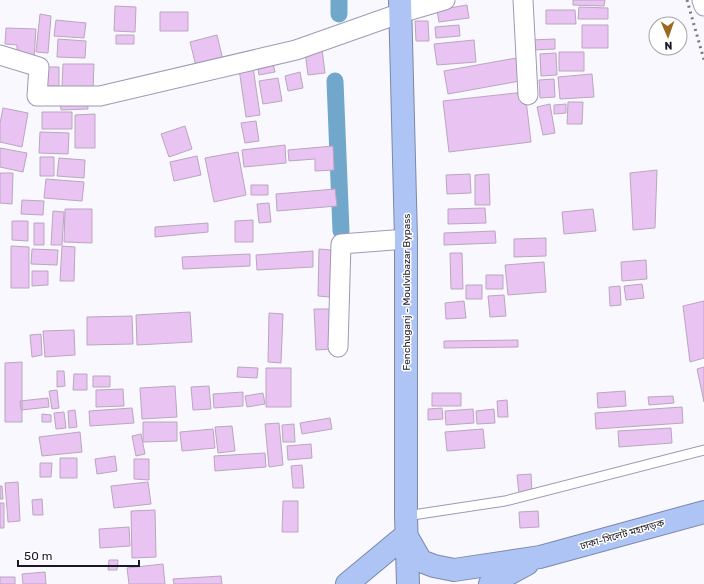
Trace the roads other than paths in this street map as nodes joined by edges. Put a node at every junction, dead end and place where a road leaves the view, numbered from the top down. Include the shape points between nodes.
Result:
1 (445, 0) edge
2 (523, 0) edge
3 (702, 0) edge
4 (704, 6) edge
5 (400, 7) edge
6 (0, 55) edge
7 (528, 95) dead end
8 (406, 239) junction
9 (338, 347) dead end
10 (704, 450) edge
11 (704, 512) edge
12 (406, 525) junction
13 (540, 557) junction
14 (347, 584) edge
15 (408, 584) edge
16 (490, 584) edge

1 - 5 street
2 - 7 street
3 - 4 street
5 - 6 street via 296,50 100,96 37,96 39,67
5 - 8 highway, Fenchuganj - Moulvibazar Bypass
8 - 9 street via 341,244
8 - 12 highway, Fenchuganj - Moulvibazar Bypass
10 - 12 lane
11 - 13 highway, ঢাকা-সিলেট মহাসড়ক
12 - 13 highway, ঢাকা-সিলেট মহাসড়ক via 421,561 434,566 454,570
12 - 14 highway
12 - 15 highway, Fenchuganj - Moulvibazar Bypass
13 - 16 highway, ঢাকা-সিলেট মহাসড়ক

